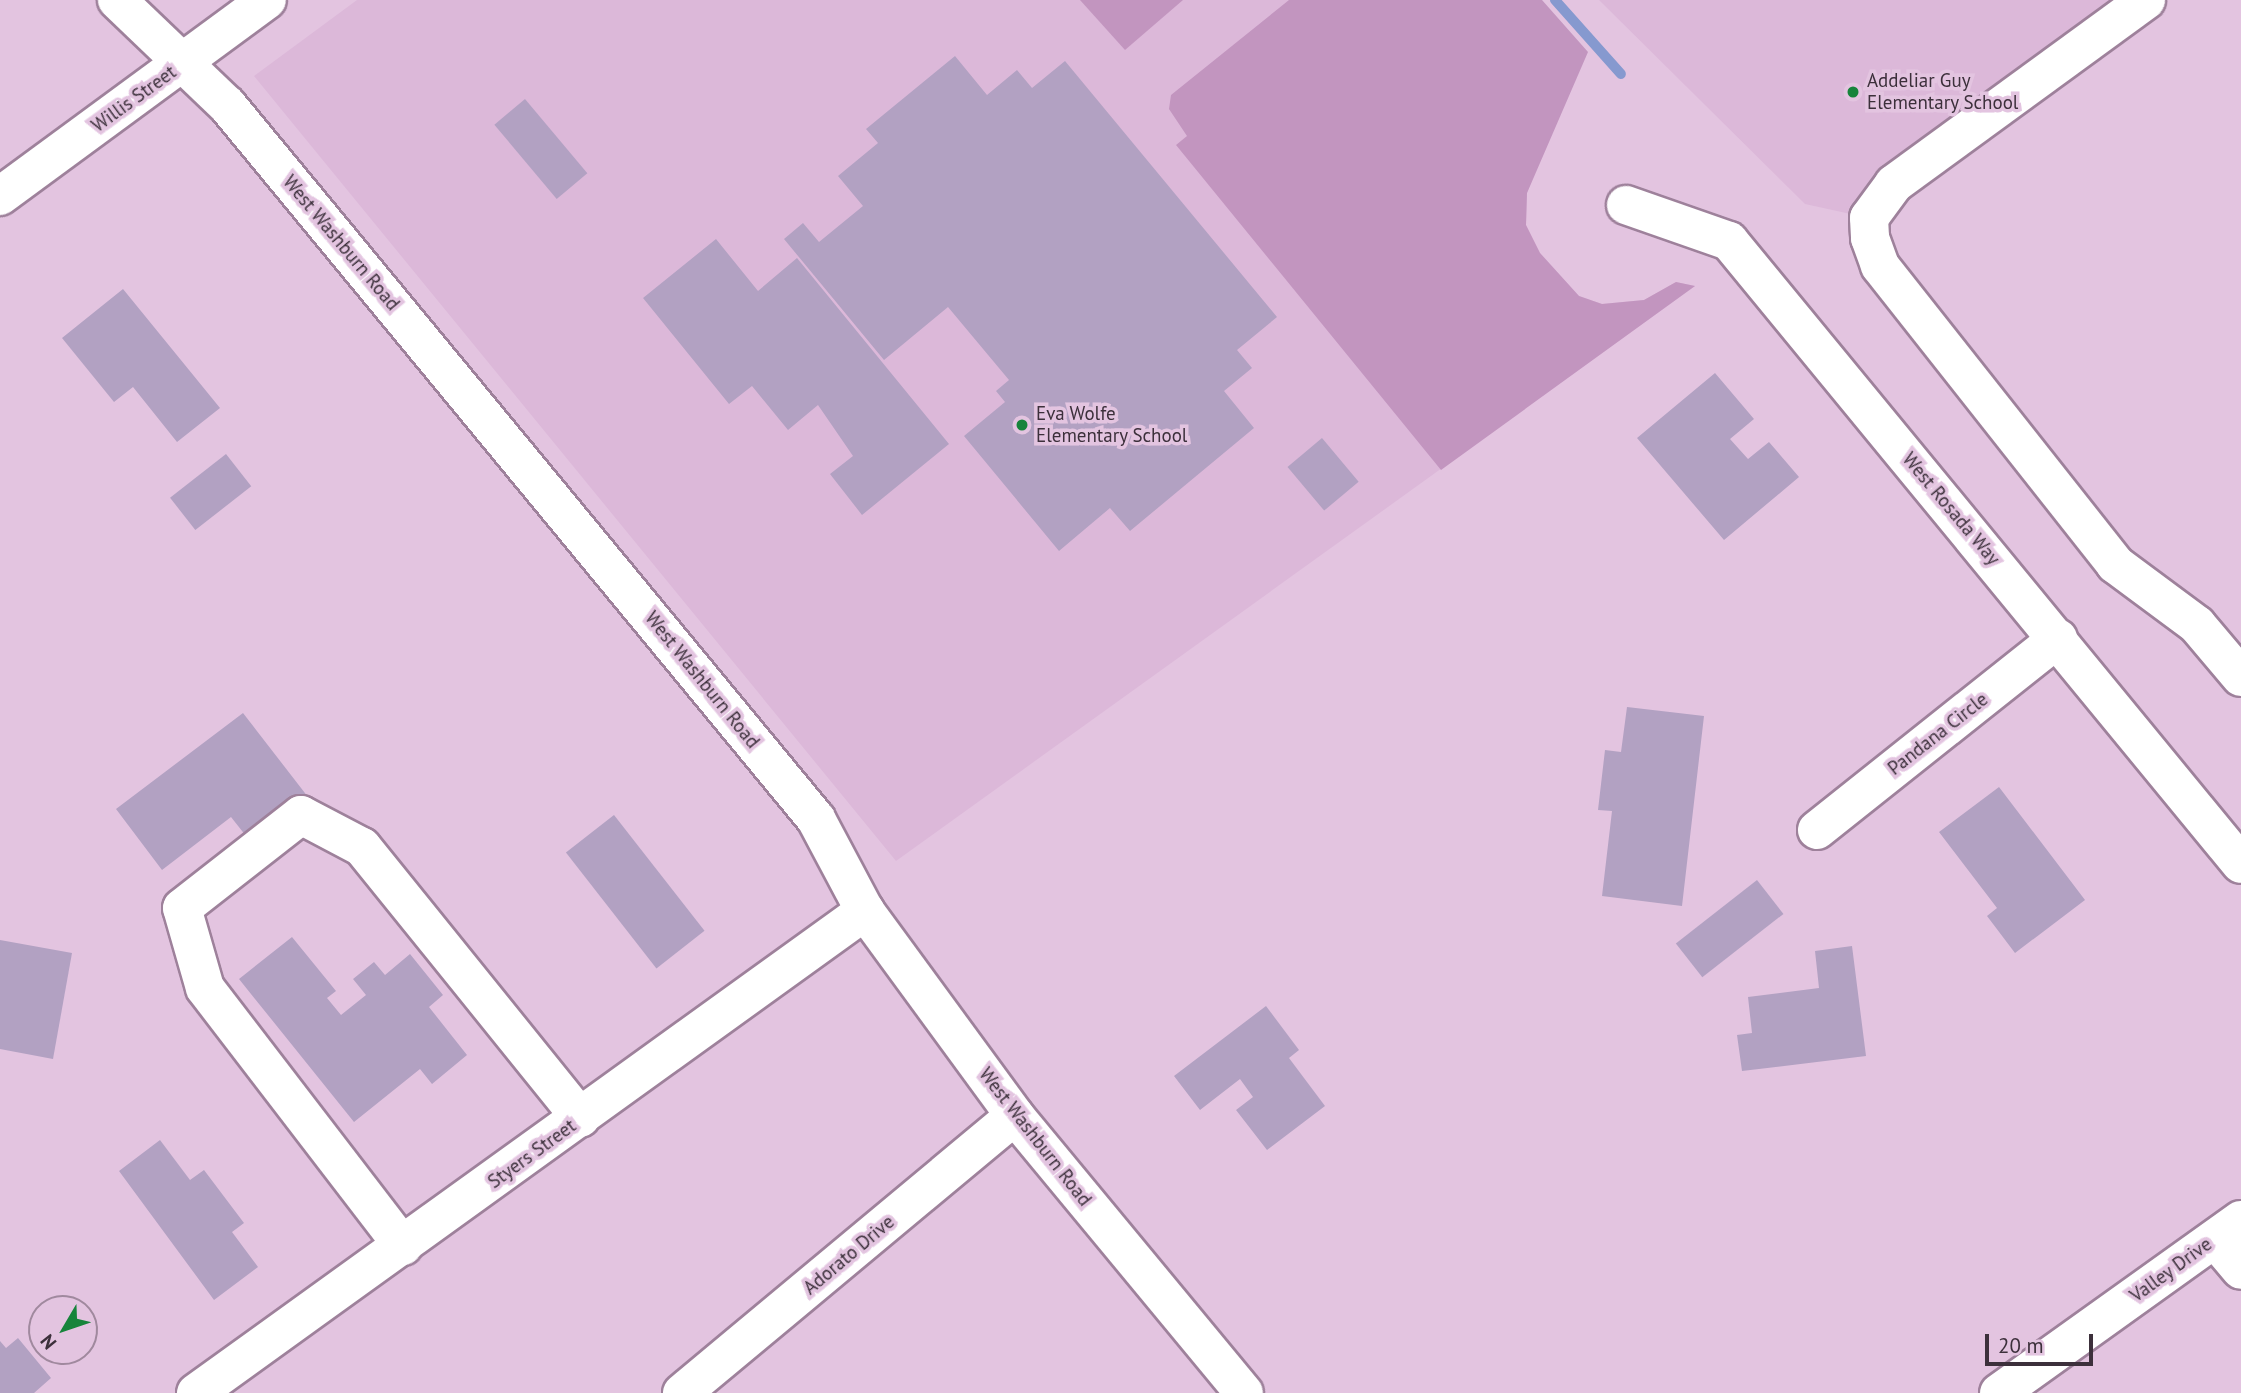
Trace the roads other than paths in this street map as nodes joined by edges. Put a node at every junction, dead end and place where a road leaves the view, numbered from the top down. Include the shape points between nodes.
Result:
1 (117, 0) edge
2 (267, 0) edge
3 (2146, 0) edge
4 (184, 63) junction
5 (0, 196) edge
6 (1626, 205) dead end
7 (2058, 638) junction
8 (2241, 677) edge
9 (1817, 830) dead end
10 (2241, 864) edge
11 (865, 911) junction
12 (1016, 1116) junction
13 (581, 1118) junction
14 (2228, 1229) edge
15 (402, 1246) junction
16 (2241, 1270) edge
17 (196, 1393) edge
18 (682, 1393) edge
19 (1244, 1393) edge
20 (1999, 1393) edge

1 - 4 street, West Washburn Road
2 - 4 street, Willis Street
3 - 8 street via 1894,184 1868,218 1870,238 1880,266 2115,564 2197,625
4 - 5 street, Willis Street
4 - 11 street, West Washburn Road via 227,105 816,819
6 - 7 street, West Rosada Way via 1729,241
7 - 9 street, Pandana Circle
7 - 10 street, West Rosada Way
11 - 12 street, West Washburn Road
11 - 13 street, Styers Street
12 - 18 street, Adorato Drive
12 - 19 street, West Washburn Road
13 - 15 street, Styers Street
13 - 15 street via 362,847 301,815 182,908 205,988
14 - 16 street
14 - 20 street, Valley Drive
15 - 17 street, Styers Street

